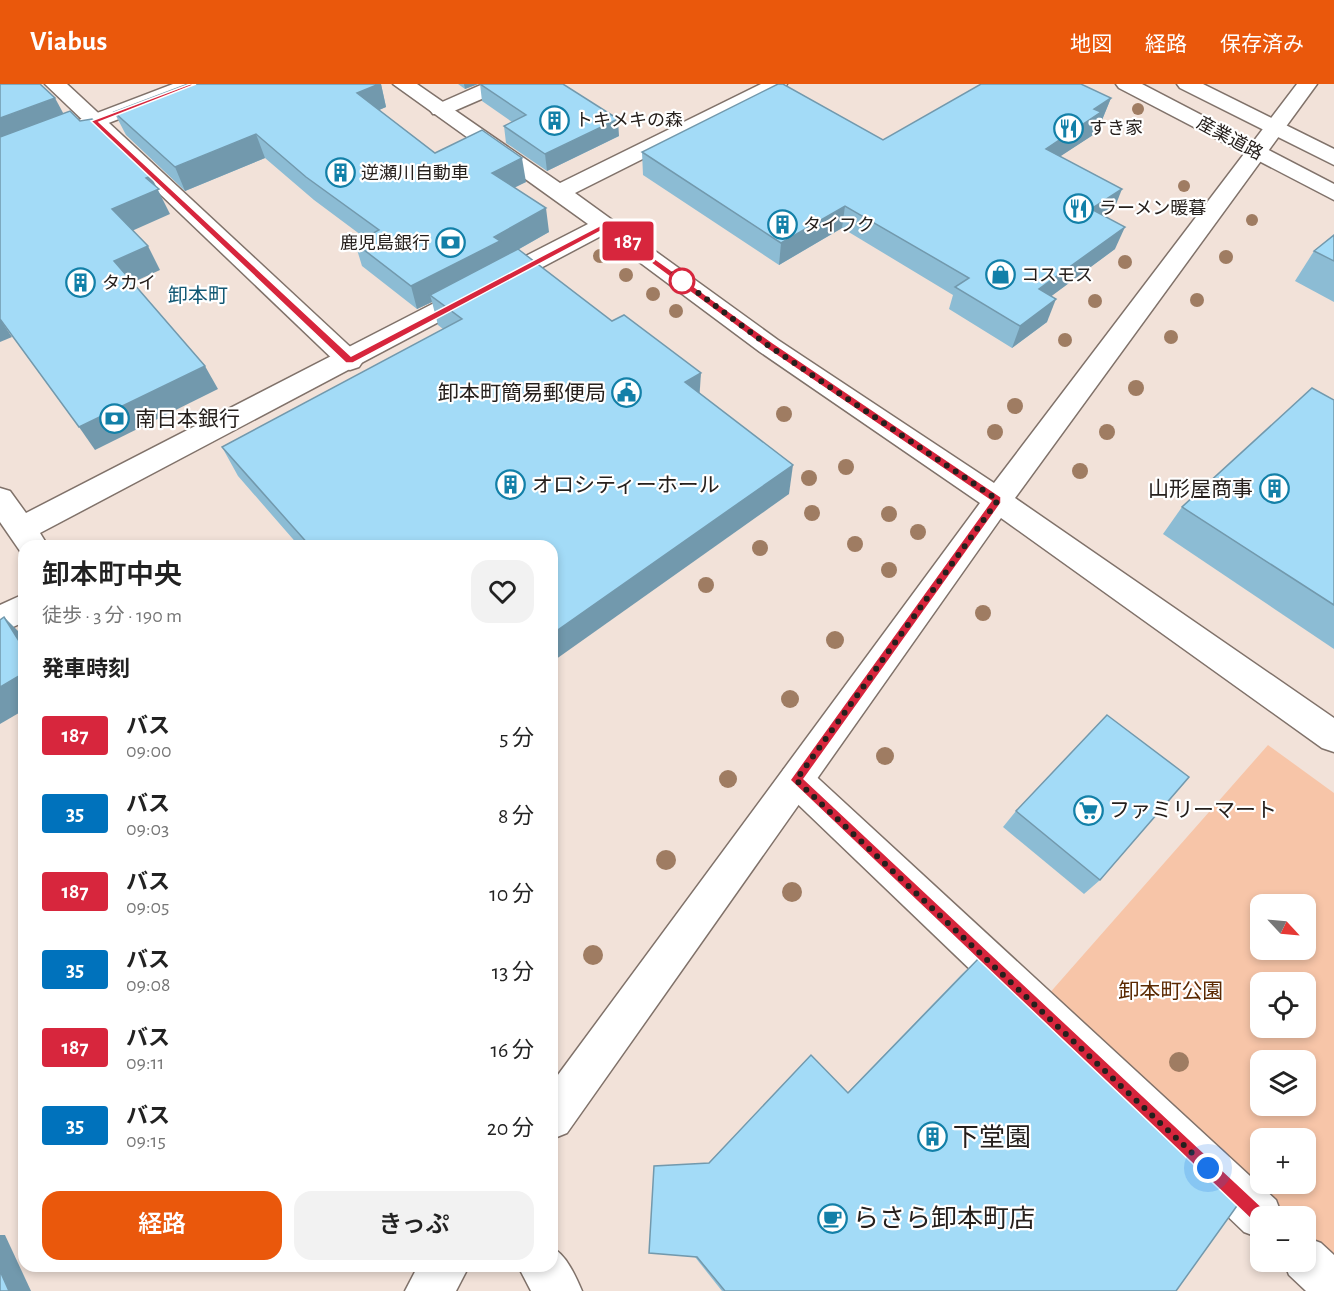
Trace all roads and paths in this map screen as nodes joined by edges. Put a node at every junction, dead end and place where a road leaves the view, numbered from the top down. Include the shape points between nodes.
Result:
1 (55, 84) edge
2 (192, 84) edge
3 (403, 84) edge
4 (500, 84) edge
5 (777, 84) edge
6 (1126, 84) edge
7 (1186, 84) edge
8 (1307, 84) edge
9 (440, 110) junction
10 (94, 121) junction
11 (1266, 140) junction
12 (0, 158) edge
13 (1334, 158) edge
14 (559, 192) junction
15 (1334, 193) edge
16 (605, 225) junction
17 (350, 360) junction
18 (0, 499) edge
19 (998, 500) junction
20 (27, 538) edge
21 (18, 610) edge
22 (0, 620) edge
23 (1334, 737) edge
24 (796, 780) junction
25 (558, 1110) edge
26 (1250, 1207) edge
27 (1316, 1269) edge
28 (442, 1272) edge
29 (545, 1272) edge
30 (1334, 1286) edge
31 (428, 1291) edge
32 (559, 1291) edge

1 - 10 street
2 - 10 street
3 - 9 street
4 - 9 street
5 - 14 street
6 - 11 street, 産業道路
7 - 11 street, 産業道路
8 - 11 street
9 - 14 street
10 - 12 street
10 - 17 street
11 - 13 street, 産業道路
11 - 15 street, 産業道路
11 - 19 street
14 - 16 street
16 - 17 street
16 - 19 street via 769,346
17 - 20 street
18 - 20 street
19 - 23 street
19 - 24 street
21 - 22 street
24 - 25 street
24 - 26 street
27 - 30 street
28 - 31 street
29 - 32 street

